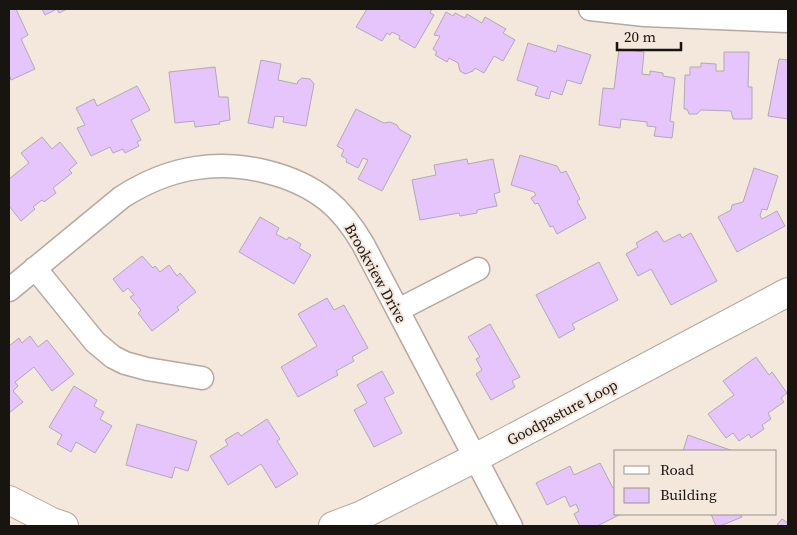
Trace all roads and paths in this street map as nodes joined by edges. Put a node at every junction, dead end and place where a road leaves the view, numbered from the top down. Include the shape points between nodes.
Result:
1 (590, 9) edge
2 (788, 21) edge
3 (36, 268) junction
4 (478, 269) dead end
5 (9, 290) edge
6 (788, 292) edge
7 (398, 310) junction
8 (202, 378) dead end
9 (475, 458) junction
10 (9, 500) edge
11 (64, 526) edge
12 (333, 526) edge
13 (511, 526) edge

1 - 2 street via 645,15
3 - 5 street, Brookview Drive
3 - 7 street, Brookview Drive via 122,198 152,180 196,168 242,167 293,181 316,193 339,211 363,244
3 - 8 street via 95,342 113,357 147,369
4 - 7 street
6 - 9 street, Goodpasture Loop
7 - 9 street, Brookview Drive
9 - 12 street, Goodpasture Loop via 362,515
9 - 13 street, Brookview Drive
10 - 11 street

